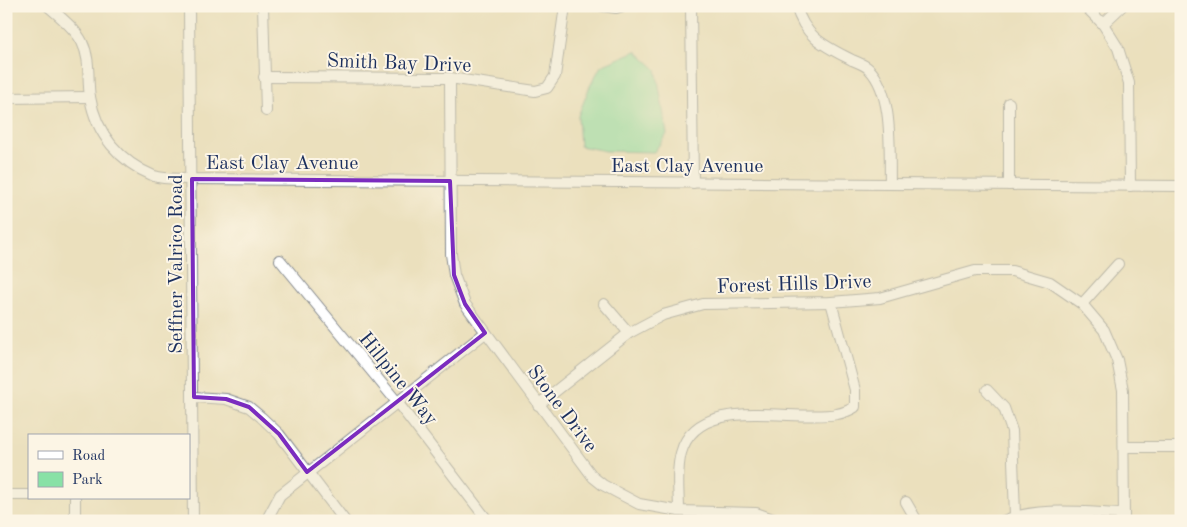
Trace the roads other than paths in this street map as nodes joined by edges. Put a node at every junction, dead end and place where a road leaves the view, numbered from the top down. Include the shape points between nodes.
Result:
1 (48, 6) edge
2 (189, 6) edge
3 (263, 6) edge
4 (565, 6) edge
5 (602, 6) edge
6 (623, 6) edge
7 (691, 6) edge
8 (796, 6) edge
9 (1085, 6) edge
10 (1122, 6) edge
11 (1104, 24) junction
12 (264, 77) junction
13 (450, 78) junction
14 (90, 97) junction
15 (6, 98) edge
16 (1009, 103) dead end
17 (266, 111) dead end
18 (192, 179) junction
19 (450, 181) junction
20 (693, 183) junction
21 (890, 184) junction
22 (1009, 185) junction
23 (1130, 186) junction
24 (1181, 186) edge
25 (280, 260) dead end
26 (1118, 264) dead end
27 (831, 302) junction
28 (604, 304) dead end
29 (1082, 304) junction
30 (484, 333) junction
31 (630, 333) junction
32 (987, 390) dead end
33 (194, 397) junction
34 (397, 402) junction
35 (538, 405) junction
36 (1124, 447) junction
37 (1181, 447) edge
38 (307, 472) junction
39 (191, 494) edge
40 (28, 495) edge
41 (6, 496) edge
42 (75, 500) edge
43 (906, 502) dead end
44 (678, 511) junction
45 (1014, 516) junction
46 (1124, 517) edge
47 (74, 521) edge
48 (193, 521) edge
49 (266, 521) edge
50 (345, 521) edge
51 (488, 521) edge
52 (778, 521) edge
53 (917, 521) edge
54 (1004, 521) edge

1 - 14 street, East Clay Avenue via 81,40 90,66
2 - 18 street, Seffner Valrico Road
3 - 12 street
4 - 13 street, Smith Bay Drive via 555,76 547,88 535,91
5 - 6 street
7 - 20 street
8 - 21 street via 799,19 816,41 869,68 883,94 888,115
9 - 11 street
10 - 11 street
11 - 23 street via 1118,48 1129,83
12 - 13 street, Smith Bay Drive
12 - 17 street
13 - 19 street, Stone Drive
14 - 15 street
14 - 18 street, East Clay Avenue via 101,132 124,160 156,176
16 - 22 street
18 - 19 street, East Clay Avenue
18 - 33 street, Seffner Valrico Road
19 - 20 street, East Clay Avenue
19 - 30 street, Stone Drive via 454,275 465,304
20 - 21 street, East Clay Avenue
21 - 22 street, East Clay Avenue
22 - 23 street, East Clay Avenue
23 - 24 street, East Clay Avenue
25 - 34 street, Hillpine Way
26 - 29 street
27 - 29 street, Forest Hills Drive via 880,298 975,271 1012,271 1050,282
27 - 31 street, Forest Hills Drive via 704,304 663,315
27 - 44 street via 855,390 855,407 837,414 741,414 705,422 690,436 681,453
28 - 31 street
29 - 36 street, Forest Hills Drive via 1104,330 1117,360 1123,390
30 - 34 street
30 - 35 street, Stone Drive
31 - 35 street, Forest Hills Drive
32 - 45 street via 1004,408 1012,432
33 - 38 street via 226,399 249,407 279,434
33 - 39 street, Seffner Valrico Road
34 - 38 street
34 - 51 street, Hillpine Way
35 - 44 street, Stone Drive via 593,477 603,485 639,504
36 - 37 street
36 - 46 street, Forest Hills Drive
38 - 49 street via 280,494
38 - 50 street
39 - 48 street, Seffner Valrico Road
40 - 41 street
42 - 47 street
43 - 53 street
44 - 52 street, Stone Drive via 756,513
45 - 46 street via 1044,513
45 - 54 street

